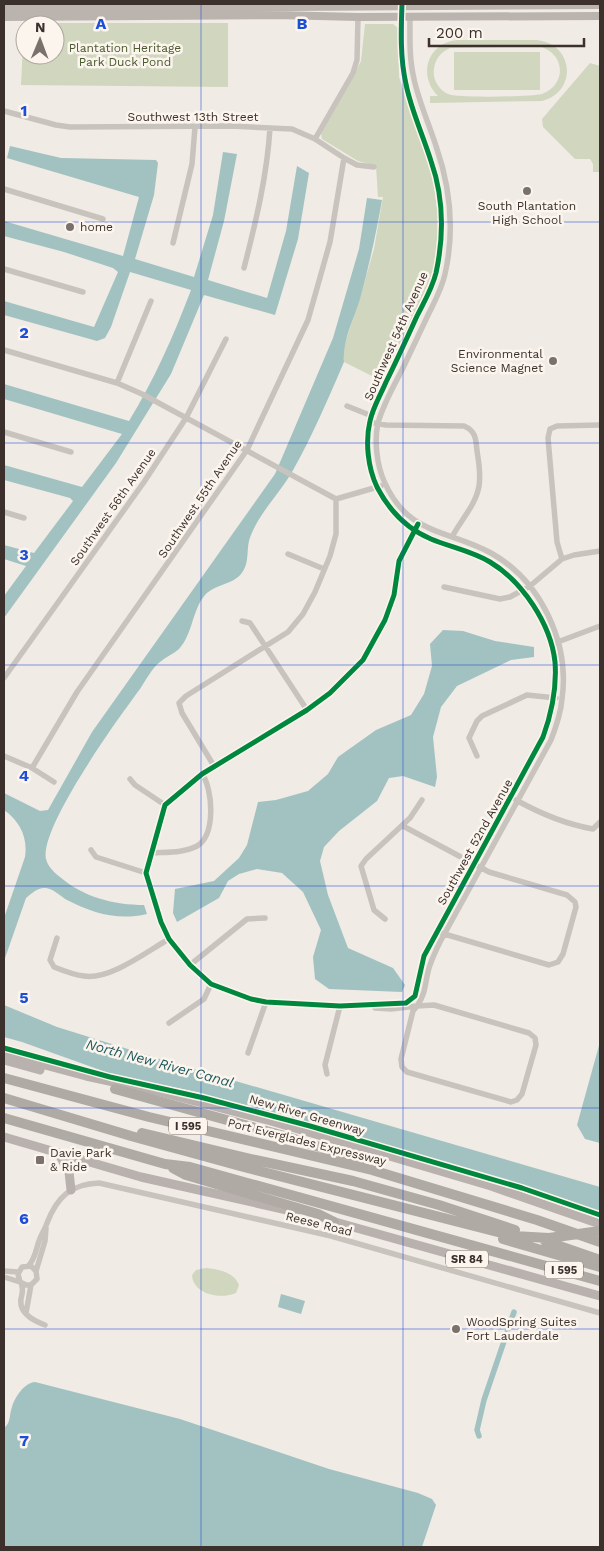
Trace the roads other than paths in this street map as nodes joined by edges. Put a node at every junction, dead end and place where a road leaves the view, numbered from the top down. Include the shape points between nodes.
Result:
1 (600, 5) edge
2 (4, 8) edge
3 (406, 16) junction
4 (600, 16) edge
5 (4, 17) edge
6 (358, 17) junction
7 (4, 111) edge
8 (195, 127) junction
9 (270, 128) junction
10 (315, 139) junction
11 (344, 158) junction
12 (374, 168) dead end
13 (4, 189) edge
14 (103, 219) dead end
15 (173, 243) dead end
16 (244, 268) dead end
17 (4, 269) edge
18 (83, 292) dead end
19 (151, 301) dead end
20 (226, 339) dead end
21 (4, 350) edge
22 (117, 383) junction
23 (347, 406) dead end
24 (186, 418) junction
25 (371, 419) junction
26 (378, 424) junction
27 (600, 425) edge
28 (4, 432) edge
29 (247, 450) junction
30 (71, 452) dead end
31 (385, 483) junction
32 (378, 487) junction
33 (336, 499) junction
34 (4, 512) edge
35 (24, 518) dead end
36 (418, 524) junction
37 (414, 531) junction
38 (452, 537) junction
39 (600, 551) edge
40 (288, 554) dead end
41 (562, 559) junction
42 (324, 569) junction
43 (530, 586) junction
44 (444, 587) dead end
45 (522, 589) junction
46 (242, 621) dead end
47 (600, 626) edge
48 (558, 642) junction
49 (550, 644) junction
50 (266, 646) junction
51 (4, 678) edge
52 (554, 698) junction
53 (563, 698) junction
54 (306, 710) junction
55 (4, 756) edge
56 (477, 756) dead end
57 (214, 766) junction
58 (32, 768) junction
59 (202, 774) junction
60 (130, 778) dead end
61 (54, 782) dead end
62 (511, 797) junction
63 (422, 800) dead end
64 (518, 801) junction
65 (166, 805) junction
66 (600, 823) edge
67 (403, 826) junction
68 (91, 850) dead end
69 (152, 853) junction
70 (474, 864) junction
71 (482, 867) junction
72 (146, 874) junction
73 (266, 918) dead end
74 (384, 919) dead end
75 (438, 931) junction
76 (444, 935) junction
77 (57, 938) dead end
78 (169, 939) junction
79 (190, 965) junction
80 (211, 984) junction
81 (425, 990) junction
82 (266, 1002) junction
83 (434, 1005) junction
84 (340, 1006) junction
85 (363, 1006) junction
86 (417, 1006) junction
87 (391, 1009) junction
88 (170, 1023) dead end
89 (410, 1026) junction
90 (248, 1053) dead end
91 (4, 1054) edge
92 (4, 1060) edge
93 (327, 1074) dead end
94 (4, 1078) edge
95 (115, 1089) junction
96 (4, 1098) edge
97 (198, 1102) junction
98 (35, 1106) junction
99 (4, 1118) edge
100 (4, 1137) edge
101 (59, 1154) junction
102 (166, 1164) junction
103 (372, 1170) junction
104 (70, 1190) junction
105 (334, 1222) junction
106 (47, 1224) junction
107 (599, 1226) edge
108 (467, 1227) junction
109 (600, 1242) edge
110 (600, 1260) edge
111 (28, 1266) junction
112 (600, 1267) edge
113 (4, 1271) edge
114 (36, 1271) junction
115 (18, 1272) junction
116 (4, 1277) edge
117 (600, 1281) edge
118 (21, 1282) junction
119 (31, 1285) junction
120 (600, 1296) edge
121 (26, 1313) junction
122 (600, 1313) edge
123 (45, 1325) dead end

1 - 2 main road
3 - 4 main road
3 - 6 main road
3 - 25 street, Southwest 54th Avenue via 402,59 406,83 436,175 442,235 429,294
3 - 26 street, Southwest 54th Avenue via 412,71 449,194 451,239 437,296
5 - 6 main road
6 - 10 street via 357,60 346,88
7 - 8 street, Southwest 13th Street via 70,127
8 - 9 street, Southwest 13th Street
8 - 15 street via 192,164
9 - 10 street, Southwest 13th Street via 292,129
9 - 16 street via 260,205
10 - 11 street, Southwest 13th Street
11 - 12 street, Southwest 13th Street via 357,165
11 - 29 street, Southwest 55th Avenue via 330,242 308,320
13 - 14 street
17 - 18 street
19 - 22 street
20 - 24 street, Southwest 56th Avenue
21 - 22 street
22 - 24 street
23 - 25 street
24 - 29 street
24 - 51 street, Southwest 56th Avenue
25 - 26 street
25 - 32 street, Southwest 54th Avenue via 369,458
26 - 31 street, Southwest 54th Avenue via 378,459
26 - 38 street via 471,428 475,436 479,487 475,500
27 - 41 street via 550,429 548,438 557,542
28 - 30 street
29 - 33 street
29 - 58 street, Southwest 55th Avenue via 78,692
31 - 32 street
31 - 36 street, Southwest 54th Avenue via 394,500
32 - 33 street
32 - 37 street, Southwest 54th Avenue via 387,505
33 - 42 street via 336,534
34 - 35 street
36 - 37 street
36 - 38 street, Southwest 52nd Avenue
37 - 45 street, Southwest 54th Avenue via 490,562
37 - 54 street via 399,561 394,595 385,620 363,660 330,693
38 - 43 street, Southwest 52nd Avenue via 493,554
39 - 41 street
40 - 42 street
41 - 43 street
42 - 50 street via 303,614 288,632
43 - 45 street
43 - 48 street, Southwest 52nd Avenue via 548,613
44 - 45 street via 500,599
45 - 49 street, Southwest 52nd Avenue via 534,604
46 - 50 street via 250,623
47 - 48 street
48 - 49 street
48 - 53 street, Southwest 52nd Avenue via 564,676
49 - 52 street, Southwest 52nd Avenue via 555,661
50 - 54 street
50 - 57 street via 186,696 179,704
52 - 53 street
52 - 56 street via 527,695 482,716 469,738
52 - 62 street, Southwest 52nd Avenue via 543,736
53 - 64 street, Southwest 52nd Avenue via 551,740
54 - 57 street
55 - 58 street
57 - 59 street
58 - 61 street
59 - 65 street
59 - 69 street via 206,779 211,809 205,839 197,846 180,851
60 - 65 street via 135,785
62 - 64 street
62 - 70 street, Southwest 52nd Avenue
63 - 67 street
64 - 66 street via 545,816 576,826 593,829
64 - 71 street, Southwest 52nd Avenue
65 - 69 street
67 - 70 street
67 - 74 street via 361,866 374,910
68 - 72 street via 96,857
69 - 72 street
70 - 71 street
70 - 75 street, Southwest 52nd Avenue
71 - 76 street, Southwest 52nd Avenue
71 - 76 street via 567,896 575,902 563,954 558,962 549,965
72 - 78 street
73 - 79 street via 247,918
75 - 76 street
75 - 85 street, Southwest 52nd Avenue via 424,956 412,999 401,1004
76 - 81 street, Southwest 52nd Avenue via 429,969
77 - 78 street via 50,960 54,968 85,977 114,970
78 - 79 street
79 - 80 street
80 - 82 street
80 - 88 street via 204,999
81 - 83 street
81 - 86 street, Southwest 52nd Avenue
82 - 84 street
82 - 90 street
83 - 86 street
83 - 89 street, Southwest 52nd Avenue via 535,1038 536,1045 522,1094 517,1100 511,1102 407,1072 401,1059
84 - 85 street
84 - 93 street via 325,1065
85 - 87 street
86 - 87 street
86 - 89 street, Southwest 52nd Avenue
87 - 89 street via 407,1016
91 - 97 main road
92 - 95 main road
94 - 103 highway, Port Everglades Expressway / I 595
95 - 97 main road
95 - 103 highway via 336,1152
96 - 98 highway
97 - 107 main road via 491,1186
98 - 108 highway via 131,1136
98 - 110 highway via 353,1181 447,1207
99 - 102 highway, I 595
100 - 101 main road, SR 84
101 - 104 main road via 69,1172
101 - 105 main road, SR 84 via 160,1182
102 - 105 highway via 186,1175 318,1214
102 - 117 highway, I 595 via 342,1208
103 - 109 highway, Port Everglades Expressway / I 595
104 - 106 street via 54,1207
104 - 122 street, Reese Road via 99,1183 155,1195 331,1236
105 - 120 main road, SR 84
106 - 111 street
106 - 114 street
107 - 108 highway via 567,1237 532,1238
108 - 112 highway
111 - 114 street
111 - 115 street
113 - 115 street
114 - 119 street via 37,1279
115 - 118 street
116 - 118 street
118 - 119 street
118 - 121 street via 24,1289 21,1305
119 - 121 street
121 - 123 street

